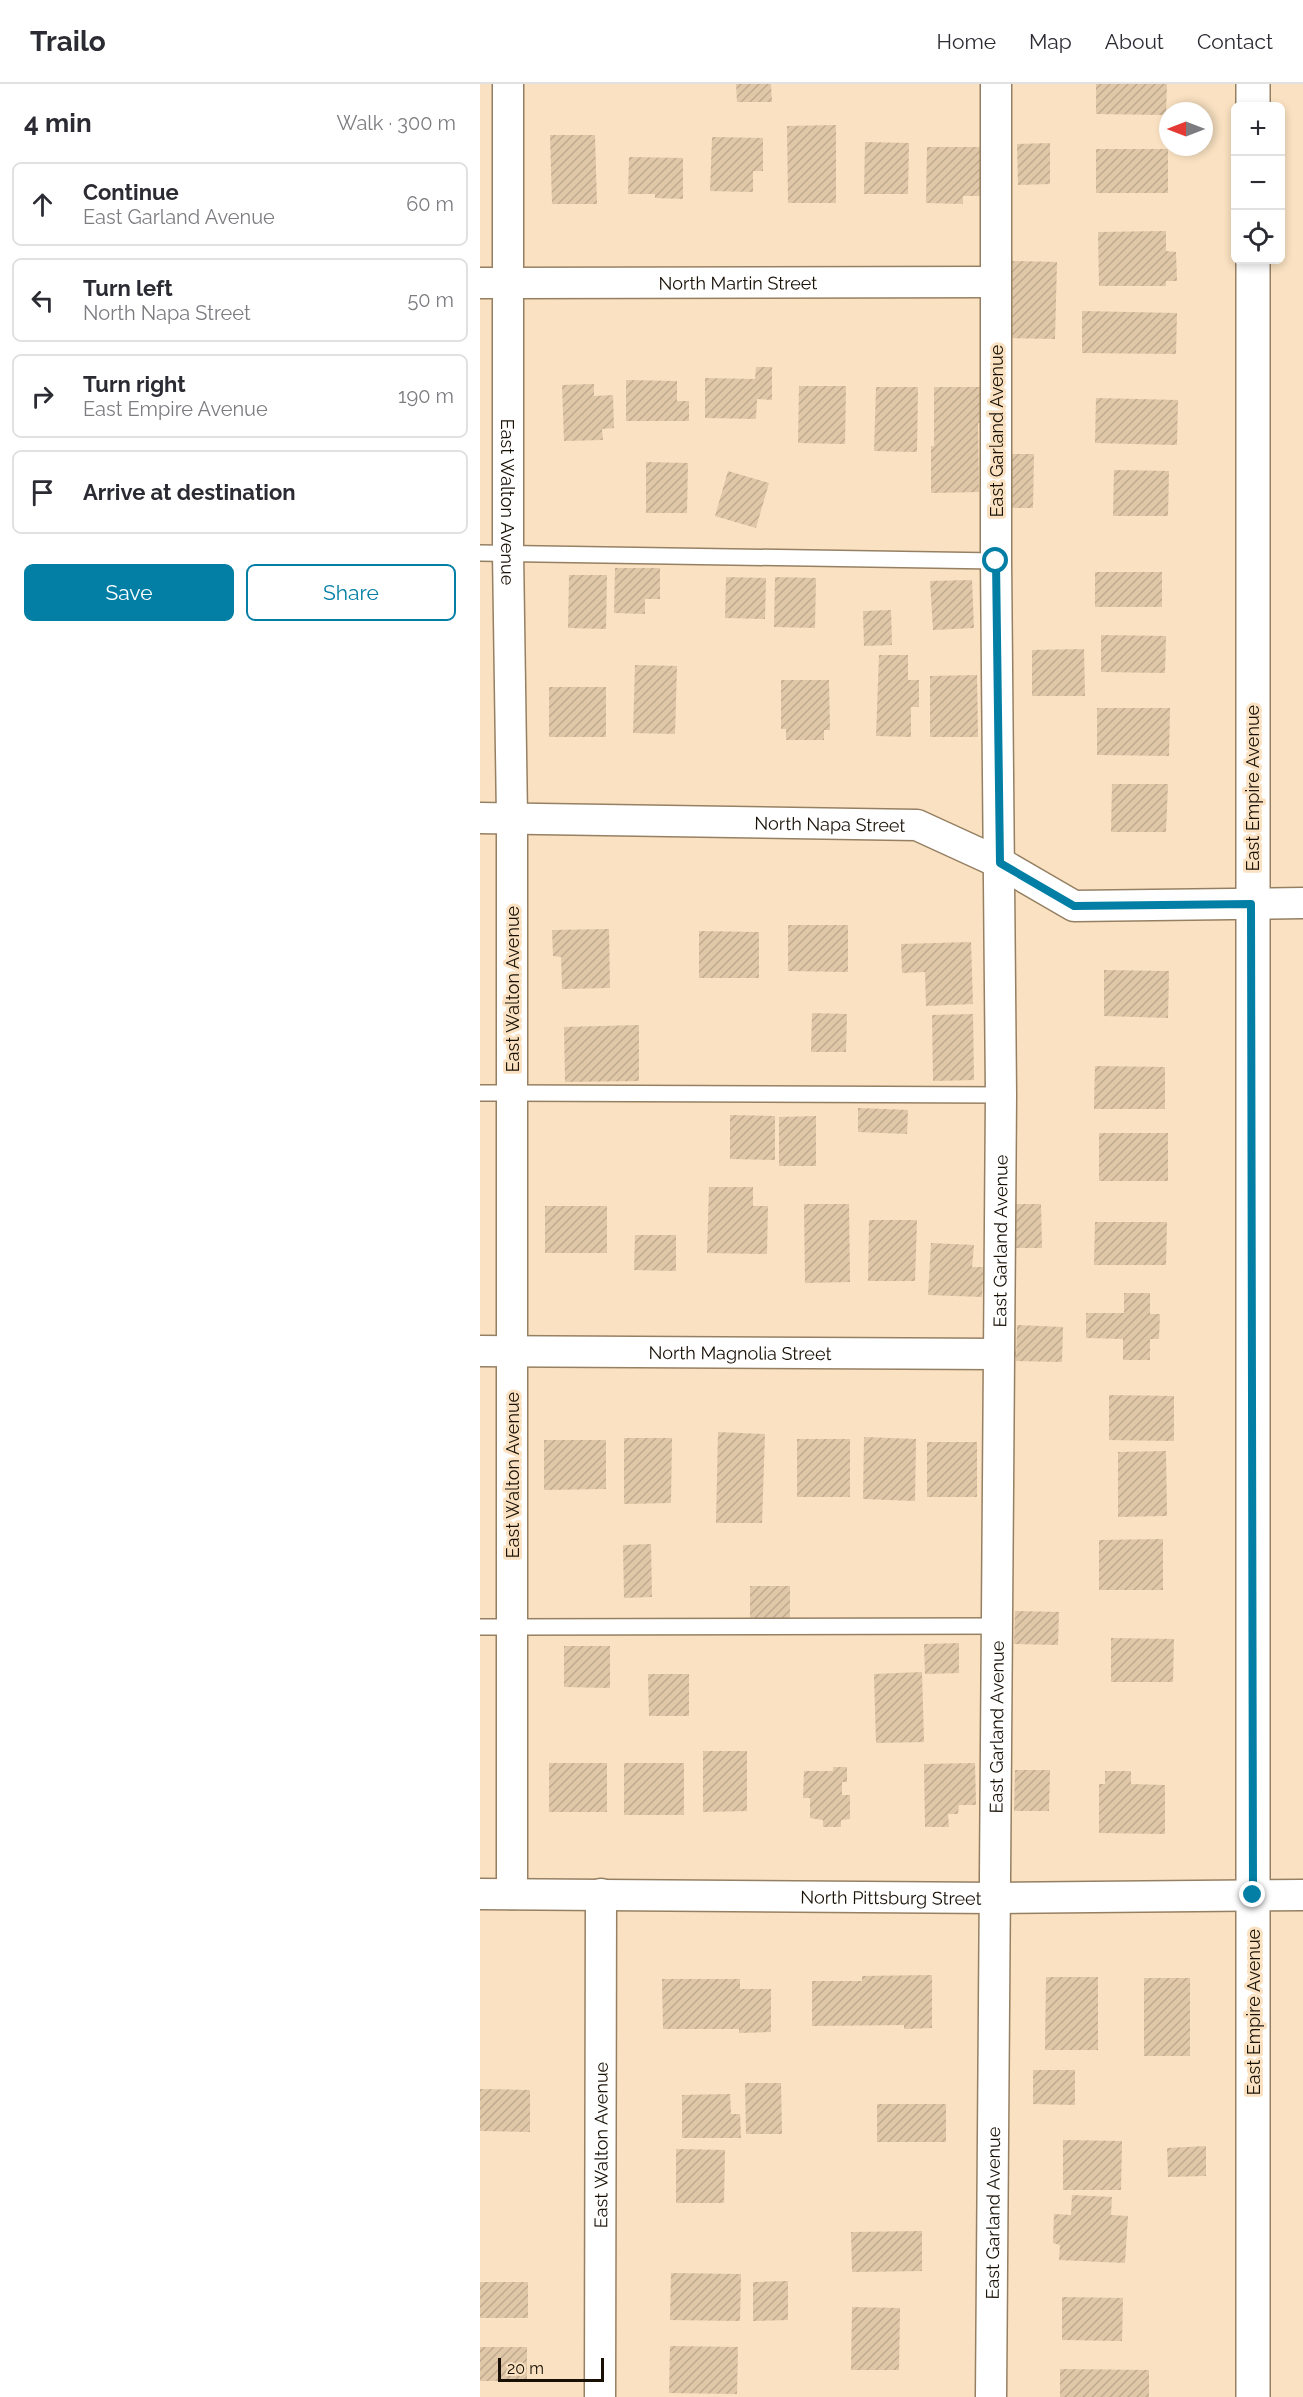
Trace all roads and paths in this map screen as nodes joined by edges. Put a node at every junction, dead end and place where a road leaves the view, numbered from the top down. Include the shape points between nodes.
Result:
1 (507, 84) edge
2 (996, 84) edge
3 (1253, 84) edge
4 (1253, 102) edge
5 (1253, 264) edge
6 (995, 282) junction
7 (494, 284) edge
8 (494, 553) edge
9 (996, 561) junction
10 (480, 818) edge
11 (512, 818) junction
12 (1000, 863) junction
13 (1303, 903) edge
14 (1251, 904) junction
15 (480, 1093) edge
16 (512, 1093) junction
17 (1001, 1095) junction
18 (480, 1351) edge
19 (512, 1351) junction
20 (999, 1354) junction
21 (512, 1626) junction
22 (998, 1626) junction
23 (480, 1627) edge
24 (480, 1894) edge
25 (512, 1894) junction
26 (601, 1894) junction
27 (1253, 1895) junction
28 (1303, 1895) edge
29 (996, 1898) junction
30 (600, 2397) edge
31 (991, 2397) edge
32 (1253, 2397) edge

1 - 7 street, East Walton Avenue
2 - 6 street, East Garland Avenue
3 - 4 street
5 - 14 street, East Empire Avenue
6 - 7 street, North Martin Street
6 - 9 street, East Garland Avenue
7 - 8 street, East Walton Avenue
8 - 9 lane
8 - 11 street, East Walton Avenue
9 - 12 street, East Garland Avenue
10 - 11 street, North Napa Street
11 - 12 street, North Napa Street via 916,825
11 - 16 street, East Walton Avenue
12 - 14 street, North Napa Street via 1074,906
12 - 17 street, East Garland Avenue
13 - 14 street, North Napa Street
14 - 27 street, East Empire Avenue
15 - 16 lane
16 - 17 lane
16 - 19 street, East Walton Avenue
17 - 20 street, East Garland Avenue
18 - 19 street, North Magnolia Street
19 - 20 street, North Magnolia Street
19 - 21 street, East Walton Avenue
20 - 22 street, East Garland Avenue
21 - 22 lane
21 - 23 lane
21 - 25 street, East Walton Avenue
22 - 29 street, East Garland Avenue
24 - 25 street, North Pittsburg Street
25 - 26 street, North Pittsburg Street
26 - 29 street, North Pittsburg Street
26 - 30 street, East Walton Avenue
27 - 28 street, North Pittsburg Street
27 - 29 street, North Pittsburg Street
27 - 32 street, East Empire Avenue
29 - 31 street, East Garland Avenue

